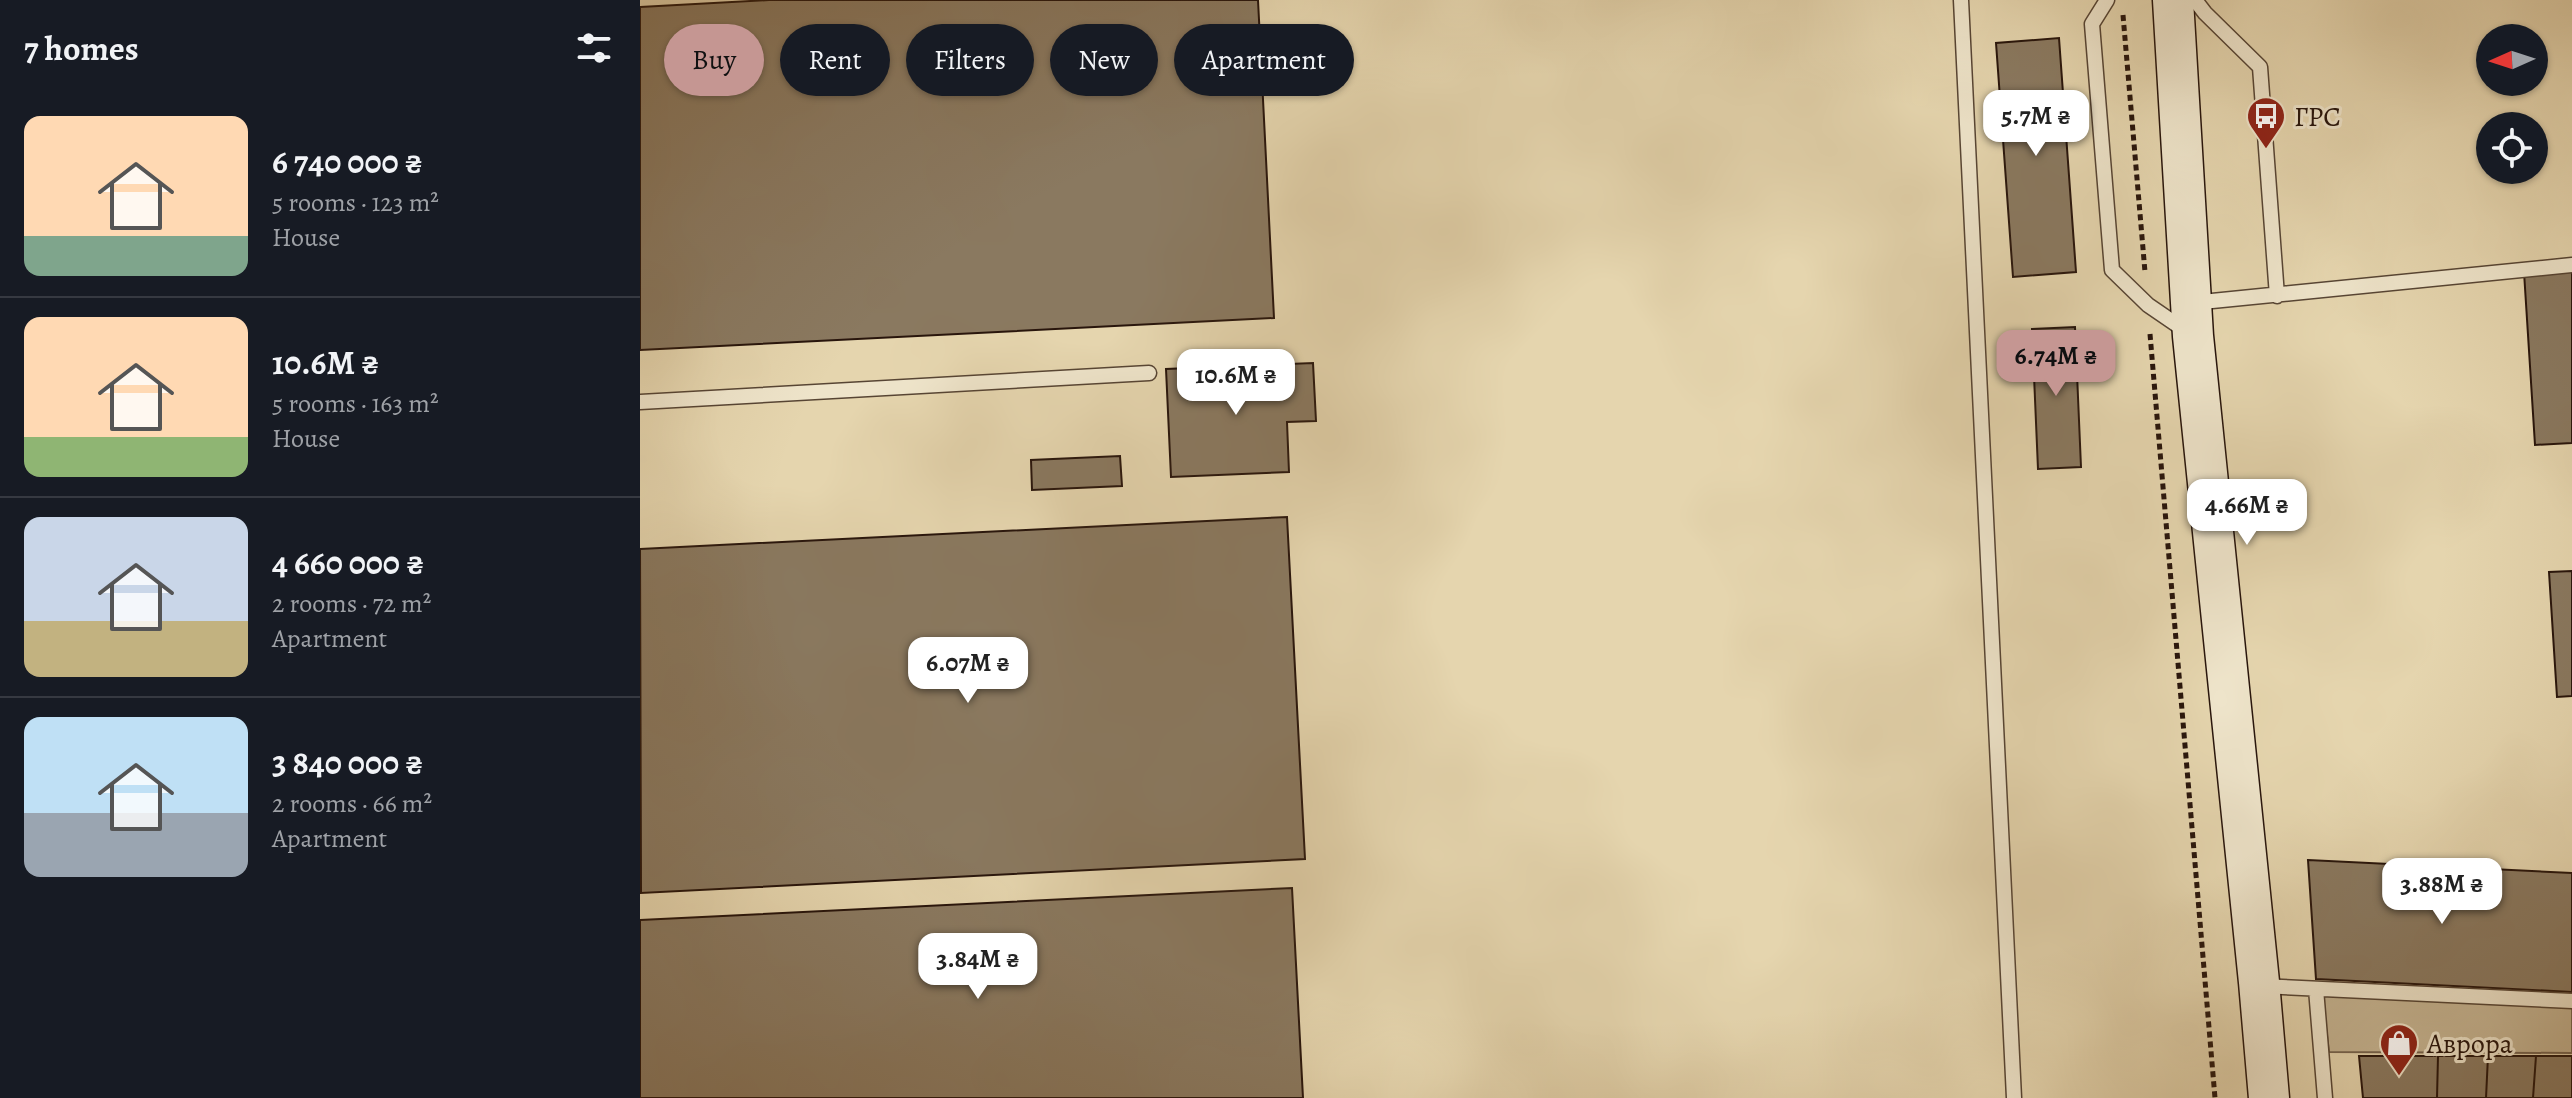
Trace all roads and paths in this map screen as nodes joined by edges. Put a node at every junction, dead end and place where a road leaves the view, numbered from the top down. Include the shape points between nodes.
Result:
1 (1961, 0) edge
2 (2107, 0) edge
3 (2121, 0) edge
4 (2173, 0) edge
5 (2195, 0) edge
6 (2572, 265) edge
7 (2277, 296) junction
8 (2148, 305) junction
9 (2193, 319) junction
10 (1149, 373) dead end
11 (640, 402) edge
12 (2260, 986) junction
13 (2316, 989) junction
14 (2572, 1001) edge
15 (2014, 1098) edge
16 (2215, 1098) edge
17 (2269, 1098) edge
18 (2325, 1098) edge

1 - 15 lane
2 - 8 lane via 2092,24 2112,270
3 - 8 path
4 - 9 main road
5 - 7 lane via 2260,67
6 - 7 lane
7 - 9 lane
8 - 9 lane
8 - 16 path
9 - 12 main road
10 - 11 lane
12 - 13 lane
12 - 17 main road
13 - 14 lane
13 - 18 lane

